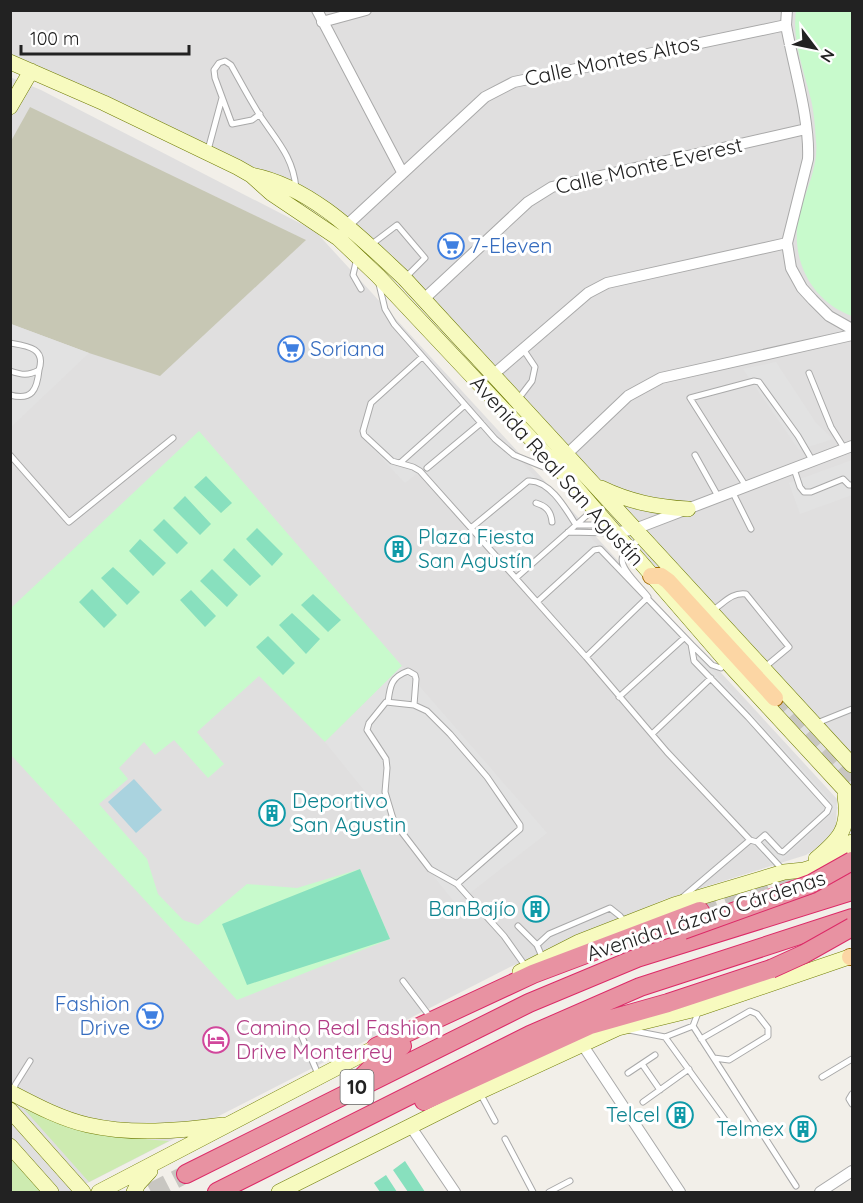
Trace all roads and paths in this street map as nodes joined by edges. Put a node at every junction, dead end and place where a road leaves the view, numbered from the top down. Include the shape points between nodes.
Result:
1 (316, 10) edge
2 (366, 10) edge
3 (787, 10) edge
4 (322, 22) junction
5 (786, 26) junction
6 (12, 65) edge
7 (31, 71) junction
8 (222, 96) junction
9 (10, 107) edge
10 (260, 114) junction
11 (806, 129) junction
12 (207, 153) junction
13 (402, 172) junction
14 (250, 175) junction
15 (297, 191) junction
16 (297, 210) junction
17 (347, 225) junction
18 (787, 243) junction
19 (370, 246) junction
20 (358, 256) junction
21 (378, 276) junction
22 (404, 278) junction
23 (362, 289) dead end
24 (424, 299) junction
25 (852, 329) edge
26 (852, 335) edge
27 (10, 343) edge
28 (523, 349) junction
29 (422, 357) junction
30 (39, 370) junction
31 (10, 371) edge
32 (809, 373) dead end
33 (494, 374) junction
34 (10, 395) edge
35 (518, 400) junction
36 (465, 405) junction
37 (481, 423) junction
38 (173, 438) dead end
39 (848, 448) edge
40 (567, 454) junction
41 (10, 455) edge
42 (695, 455) dead end
43 (813, 462) junction
44 (400, 464) junction
45 (427, 468) dead end
46 (794, 469) junction
47 (566, 476) junction
48 (595, 485) junction
49 (852, 485) edge
50 (747, 488) junction
51 (733, 493) junction
52 (719, 498) junction
53 (610, 502) junction
54 (536, 504) dead end
55 (688, 509) junction
56 (598, 514) junction
57 (552, 522) dead end
58 (576, 525) junction
59 (471, 528) junction
60 (751, 529) dead end
61 (568, 532) junction
62 (614, 533) junction
63 (639, 533) junction
64 (629, 549) junction
65 (651, 576) junction
66 (516, 578) junction
67 (646, 600) junction
68 (537, 602) junction
69 (712, 612) junction
70 (684, 638) junction
71 (691, 644) junction
72 (586, 657) junction
73 (727, 662) junction
74 (764, 668) junction
75 (711, 678) junction
76 (619, 697) junction
77 (775, 698) tunnel mouth
78 (388, 702) junction
79 (414, 705) junction
80 (852, 709) edge
81 (815, 724) junction
82 (652, 734) junction
83 (852, 765) edge
84 (844, 790) junction
85 (852, 805) edge
86 (750, 840) junction
87 (757, 842) junction
88 (852, 842) edge
89 (852, 855) edge
90 (816, 859) junction
91 (852, 861) edge
92 (788, 871) junction
93 (852, 872) edge
94 (457, 884) junction
95 (852, 891) edge
96 (812, 903) junction
97 (674, 905) junction
98 (700, 911) tunnel mouth
99 (852, 918) edge
100 (626, 924) junction
101 (829, 924) junction
102 (518, 926) dead end
103 (852, 928) edge
104 (537, 945) junction
105 (852, 958) edge
106 (543, 960) junction
107 (527, 968) junction
108 (403, 981) dead end
109 (481, 1000) junction
110 (529, 1003) junction
111 (668, 1003) junction
112 (700, 1008) junction
113 (431, 1018) junction
114 (693, 1026) junction
115 (620, 1028) junction
116 (665, 1036) junction
117 (302, 1037) dead end
118 (701, 1039) junction
119 (582, 1044) junction
120 (376, 1047) junction
121 (655, 1055) dead end
122 (714, 1059) junction
123 (852, 1059) edge
124 (30, 1060) dead end
125 (642, 1064) junction
126 (689, 1069) junction
127 (628, 1073) dead end
128 (320, 1077) junction
129 (822, 1077) dead end
130 (660, 1089) junction
131 (349, 1091) junction
132 (479, 1092) junction
133 (12, 1093) edge
134 (852, 1094) edge
135 (643, 1102) dead end
136 (852, 1104) edge
137 (10, 1110) edge
138 (495, 1121) dead end
139 (235, 1123) junction
140 (411, 1127) junction
141 (731, 1128) dead end
142 (505, 1139) dead end
143 (10, 1146) edge
144 (158, 1162) junction
145 (852, 1171) edge
146 (186, 1174) tunnel mouth
147 (243, 1179) junction
148 (570, 1181) dead end
149 (796, 1186) dead end
150 (51, 1192) edge
151 (83, 1192) edge
152 (99, 1192) edge
153 (134, 1192) edge
154 (217, 1192) edge
155 (279, 1192) edge
156 (455, 1192) edge
157 (533, 1192) edge
158 (549, 1192) edge
159 (680, 1192) edge
160 (819, 1192) edge

1 - 4 street
2 - 4 street
3 - 5 street
4 - 13 street
5 - 11 street
5 - 13 street, Calle Montes Altos via 514,82 484,98
6 - 7 main road, Avenida Real San Agustín
7 - 9 main road
7 - 12 main road, Avenida Real San Agustín
8 - 10 lane via 232,124
8 - 10 lane via 214,69 225,61
8 - 12 lane
10 - 15 lane via 288,155
11 - 18 street via 808,159
11 - 24 street, Calle Monte Everest via 552,187 528,202
12 - 14 main road, Avenida Real San Agustín
13 - 17 street, Calle Montes Altos
14 - 15 main road, Avenida Real San Agustín
14 - 16 main road, Avenida Real San Agustín
15 - 16 lane
15 - 17 main road, Avenida Real San Agustín
16 - 20 main road, Avenida Real San Agustín
17 - 19 main road, Avenida Real San Agustín
18 - 25 street via 791,268 802,288 829,316
18 - 28 street via 607,283 588,293
19 - 22 main road, Avenida Real San Agustín
19 - 22 lane via 398,225 426,258
20 - 21 main road, Avenida Real San Agustín
20 - 23 lane via 352,274
21 - 29 lane via 385,309
21 - 47 main road, Avenida Real San Agustín
22 - 24 main road, Avenida Real San Agustín
24 - 33 main road, Avenida Real San Agustín
26 - 40 street via 661,378 628,396
27 - 30 lane via 30,346 39,353
28 - 33 street
28 - 35 lane via 535,367 532,381
29 - 36 lane
29 - 44 lane via 370,405 363,431 391,460
30 - 31 lane via 23,375
30 - 34 lane via 31,394 22,398
32 - 39 lane via 831,427
33 - 35 main road, Avenida Real San Agustín
35 - 40 main road, Avenida Real San Agustín
36 - 37 lane
36 - 44 lane
37 - 45 lane
37 - 47 lane via 514,455
38 - 41 lane via 69,522
39 - 43 street
40 - 48 main road, Avenida Real San Agustín
42 - 52 lane
43 - 46 street
43 - 50 lane via 759,381 690,398
44 - 59 lane via 420,471
46 - 49 lane via 804,492 843,479
46 - 50 street
47 - 56 main road, Avenida Real San Agustín
48 - 53 main road, Avenida Real San Agustín
48 - 55 main road via 647,506
50 - 51 street
51 - 52 street
51 - 60 lane
52 - 55 street
53 - 56 lane
53 - 56 lane
53 - 63 main road, Avenida Real San Agustín
54 - 57 lane via 549,511
55 - 63 street
56 - 58 lane
56 - 58 lane via 597,525
56 - 62 main road, Avenida Real San Agustín
58 - 59 lane via 550,491 533,480
58 - 61 lane
59 - 66 lane
61 - 62 lane
61 - 66 lane
62 - 63 street
62 - 64 main road, Avenida Real San Agustín
63 - 64 lane
63 - 69 main road, Avenida Real San Agustín
64 - 65 main road, Avenida Real San Agustín
64 - 67 lane via 622,557 623,565 648,596
65 - 73 main road, Avenida Real San Agustín
65 - 77 main road via 668,580
66 - 68 lane
67 - 68 lane via 598,549
67 - 70 lane
67 - 72 lane
68 - 72 lane
69 - 74 main road, Avenida Real San Agustín
69 - 74 lane via 730,596 746,594 789,646
70 - 71 lane
70 - 76 lane
71 - 73 lane via 715,666 721,668
71 - 75 lane via 694,661
72 - 76 lane
73 - 84 main road, Avenida Real San Agustín
74 - 81 main road, Avenida Real San Agustín
75 - 82 lane
75 - 87 lane via 829,807 783,852 765,835
76 - 82 lane
78 - 79 lane
78 - 79 lane via 390,683 408,671 416,679
78 - 94 lane via 367,730 386,759 385,792 394,822 430,869
79 - 94 lane via 427,711 450,734 520,823 520,828
80 - 81 lane
81 - 83 main road, Avenida Real San Agustín
82 - 86 lane
84 - 85 main road, Avenida Real San Agustín
84 - 90 main road via 846,823 836,841
86 - 87 lane
86 - 97 lane
87 - 92 lane
88 - 90 main road
89 - 92 main road, Avenida Lázaro Cárdenas
90 - 92 main road
91 - 110 highway, bridge via 811,884 567,972 551,981
92 - 97 main road, Avenida Lázaro Cárdenas
93 - 96 highway
94 - 107 lane via 506,937
95 - 96 highway, Avenida Lázaro Cárdenas / 10
96 - 110 highway, Avenida Lázaro Cárdenas / 10 via 637,958
97 - 100 main road, Avenida Lázaro Cárdenas
98 - 109 highway via 533,974
99 - 101 highway, 10
100 - 104 lane via 610,909 549,934
100 - 106 main road, Avenida Lázaro Cárdenas
101 - 103 highway
101 - 147 highway, 10 via 640,987 530,1035
102 - 104 lane
103 - 111 highway, bridge via 771,969
104 - 106 lane
105 - 112 main road
106 - 107 main road, Avenida Lázaro Cárdenas
107 - 113 main road, Avenida Lázaro Cárdenas
108 - 113 lane
109 - 120 highway
109 - 131 highway via 390,1053 366,1071
110 - 131 highway, Avenida Lázaro Cárdenas / 10
111 - 115 highway
111 - 147 highway via 580,1029
112 - 114 lane
112 - 115 main road
113 - 120 main road, Avenida Lázaro Cárdenas
114 - 116 lane
114 - 118 lane
115 - 116 lane
115 - 119 main road
116 - 126 lane
117 - 128 lane
118 - 122 lane
118 - 122 lane via 750,1011 768,1028 768,1036 729,1060
119 - 132 main road
119 - 159 street
120 - 128 main road, Avenida Lázaro Cárdenas
121 - 125 lane
122 - 149 lane
123 - 129 lane
124 - 133 lane
125 - 127 lane
125 - 130 lane
126 - 130 lane
126 - 141 lane
128 - 139 main road, Avenida Lázaro Cárdenas
130 - 135 lane
131 - 146 highway, Avenida Lázaro Cárdenas / 10
132 - 138 lane
132 - 140 main road
133 - 139 main road via 87,1125 185,1130
134 - 136 lane
137 - 151 main road
139 - 144 main road, Avenida Lázaro Cárdenas
140 - 155 main road
140 - 156 street
142 - 157 lane
143 - 150 main road
144 - 152 main road, Avenida Lázaro Cárdenas
144 - 153 main road
145 - 160 street
147 - 154 highway, 10
148 - 158 lane

